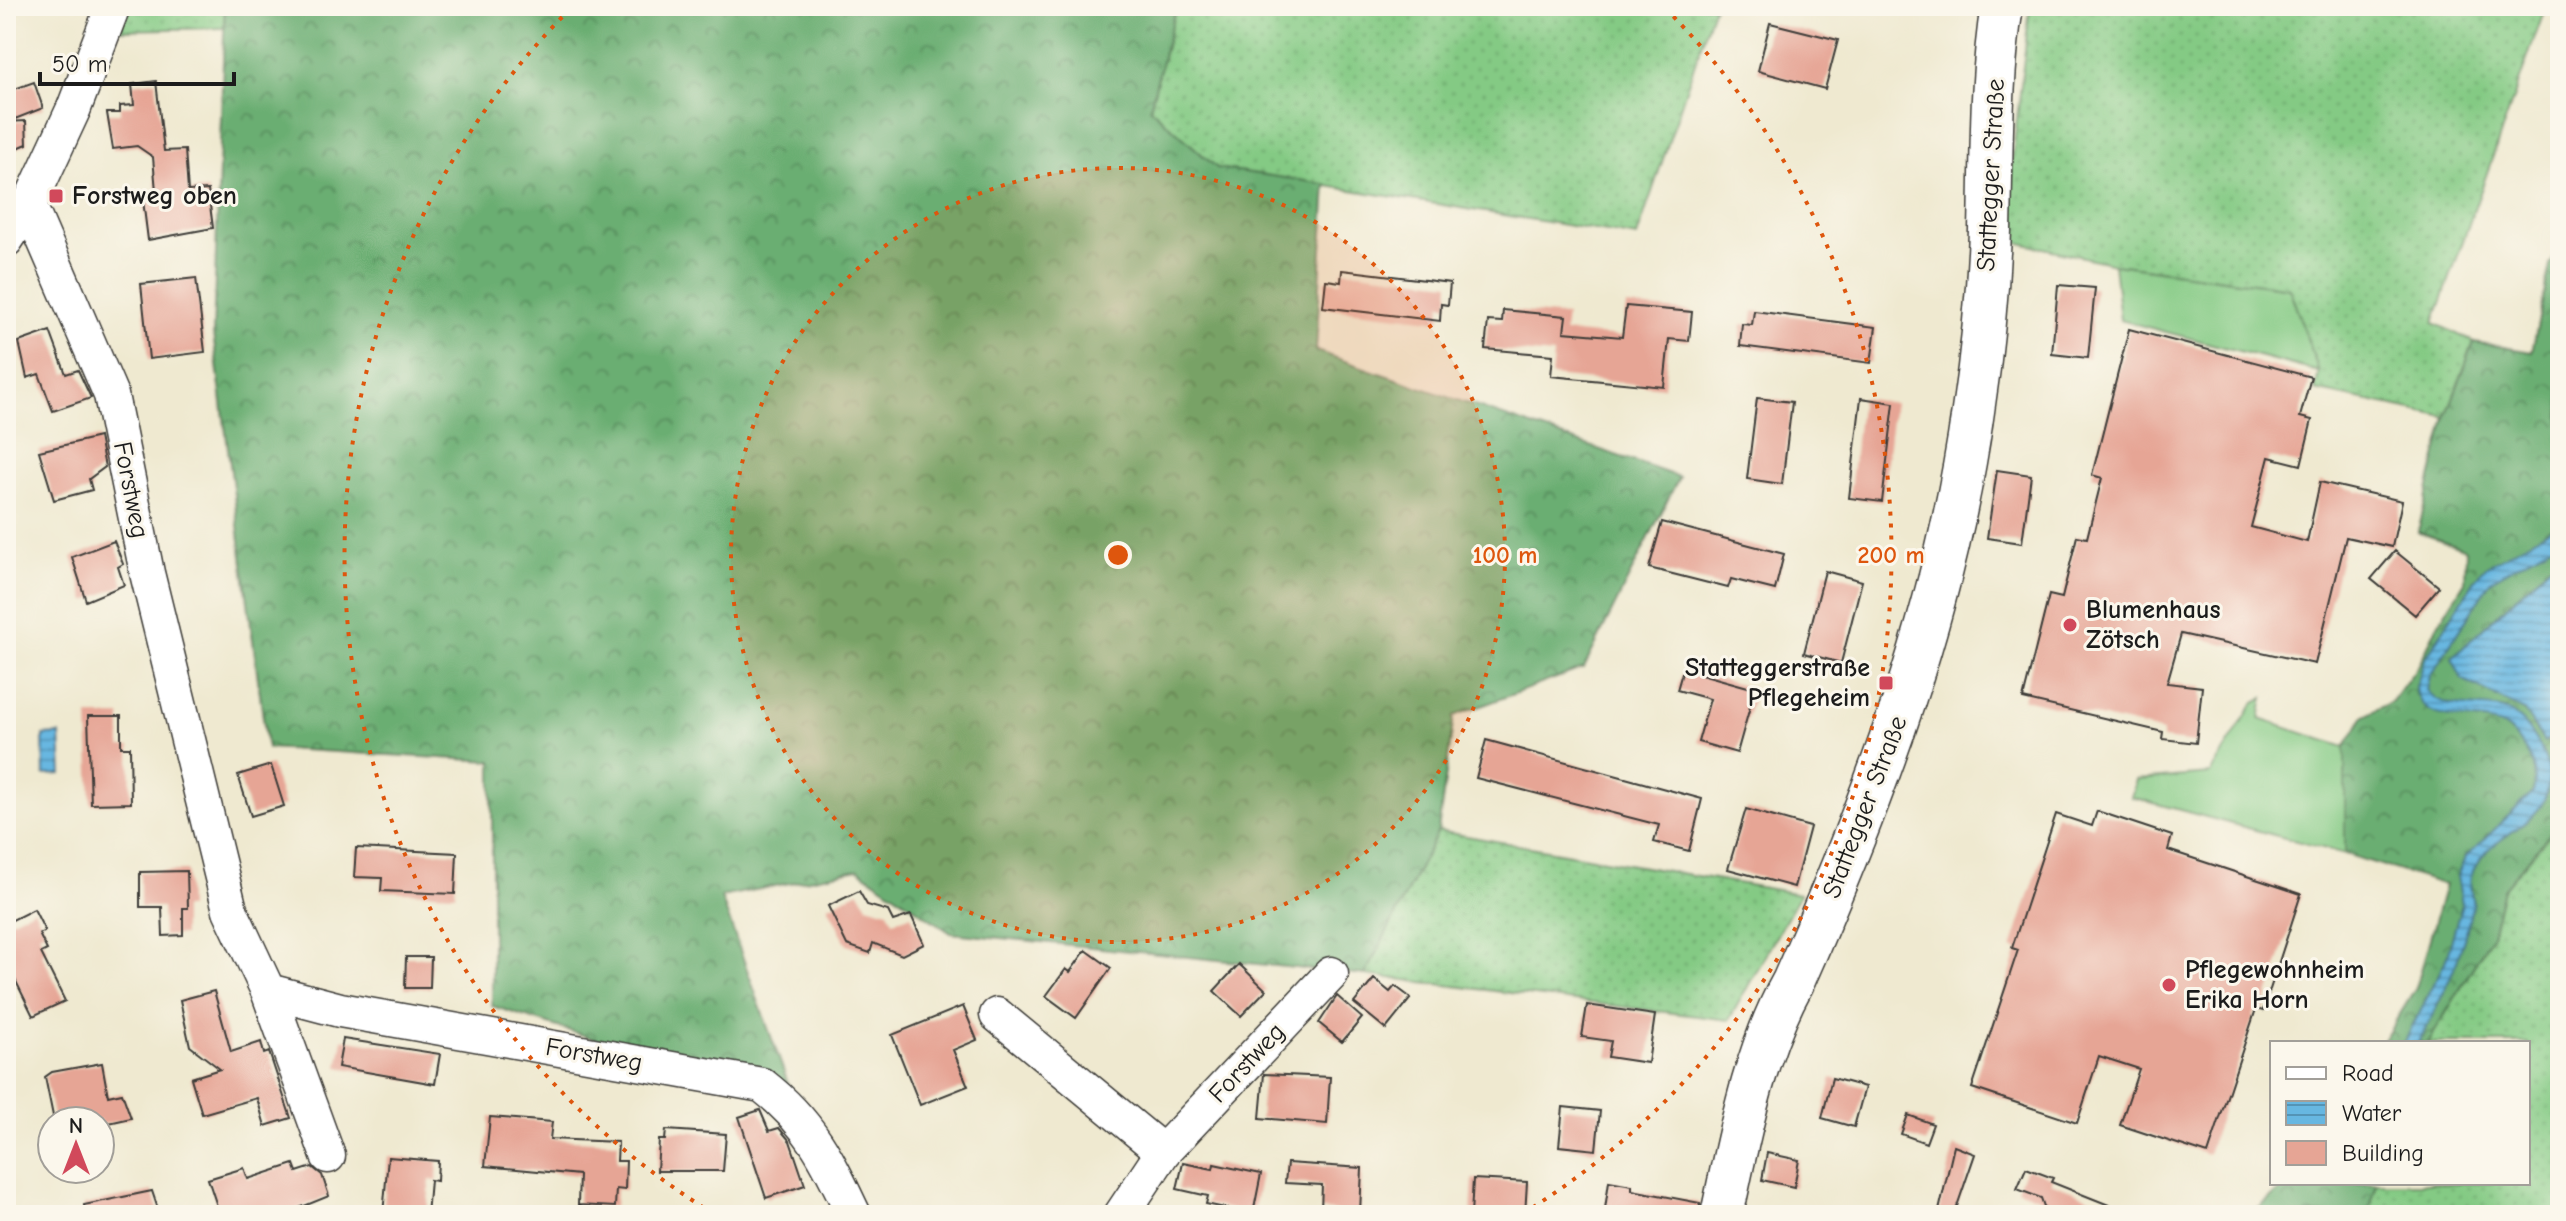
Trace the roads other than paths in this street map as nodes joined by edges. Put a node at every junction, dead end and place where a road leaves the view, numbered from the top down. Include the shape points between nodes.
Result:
1 (113, 6) edge
2 (2002, 6) edge
3 (29, 205) junction
4 (6, 240) edge
5 (1331, 974) dead end
6 (268, 991) junction
7 (997, 1015) dead end
8 (1163, 1152) junction
9 (328, 1156) dead end
10 (854, 1215) edge
11 (1121, 1215) edge
12 (1722, 1215) edge

1 - 3 street
2 - 12 main road, Stattegger Straße via 1974,410 1952,538 1905,705 1874,792 1774,1020 1746,1109
3 - 4 street
3 - 6 street, Forstweg via 111,395 147,573 230,910
5 - 8 street, Forstweg
6 - 9 street, Forstweg
6 - 10 street, Forstweg via 340,1010 762,1085 794,1112 823,1148
7 - 8 street
8 - 11 street, Forstweg

